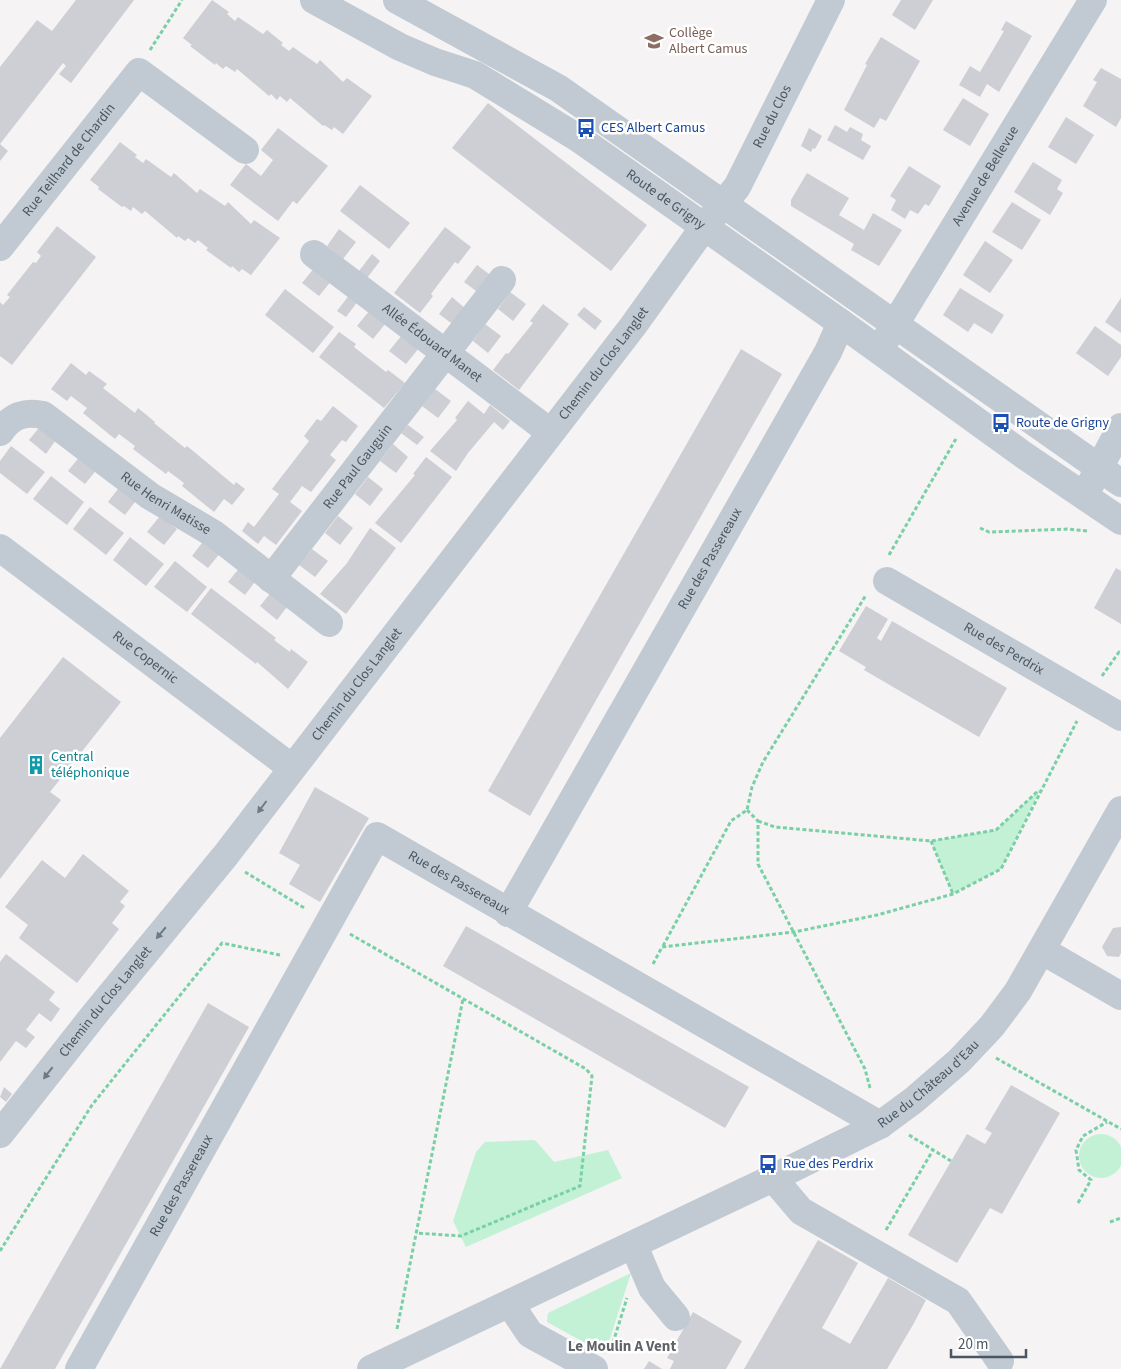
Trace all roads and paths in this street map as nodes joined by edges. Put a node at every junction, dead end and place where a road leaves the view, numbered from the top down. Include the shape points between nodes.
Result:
1 (182, 0) edge
2 (314, 0) edge
3 (396, 0) edge
4 (831, 0) edge
5 (1093, 0) edge
6 (139, 72) junction
7 (245, 150) dead end
8 (724, 204) junction
9 (704, 227) junction
10 (0, 247) edge
11 (314, 254) dead end
12 (502, 280) dead end
13 (840, 322) junction
14 (896, 325) junction
15 (879, 351) junction
16 (445, 353) junction
17 (969, 416) junction
18 (1121, 427) edge
19 (0, 432) edge
20 (550, 432) junction
21 (1110, 476) edge
22 (1084, 496) junction
23 (1121, 521) edge
24 (980, 528) dead end
25 (1094, 532) dead end
26 (0, 548) edge
27 (881, 577) junction
28 (271, 579) junction
29 (329, 624) dead end
30 (1121, 653) edge
31 (1087, 697) junction
32 (1121, 717) edge
33 (292, 768) junction
34 (1041, 788) junction
35 (747, 810) junction
36 (1121, 810) edge
37 (758, 821) junction
38 (931, 841) junction
39 (225, 856) junction
40 (953, 894) junction
41 (508, 913) junction
42 (330, 923) junction
43 (794, 932) junction
44 (662, 947) junction
45 (1042, 951) junction
46 (308, 960) junction
47 (639, 988) junction
48 (1121, 996) edge
49 (463, 998) junction
50 (978, 1041) junction
51 (887, 1120) junction
52 (1107, 1122) junction
53 (1121, 1130) edge
54 (0, 1134) edge
55 (933, 1150) junction
56 (951, 1161) dead end
57 (773, 1178) junction
58 (1078, 1203) dead end
59 (1121, 1218) edge
60 (1110, 1222) dead end
61 (416, 1233) junction
62 (0, 1252) edge
63 (636, 1252) junction
64 (873, 1252) junction
65 (510, 1304) junction
66 (676, 1317) dead end
67 (400, 1356) junction
68 (603, 1360) edge
69 (1000, 1360) dead end
70 (79, 1369) edge
71 (371, 1369) edge

1 - 6 path
2 - 9 street, Route de Grigny via 400,47 474,74 500,89 578,138
3 - 8 street via 558,88
4 - 8 street, Rue du Clos via 737,187
5 - 14 street, Avenue de Bellevue
6 - 7 street
6 - 10 street, Rue Teilhard de Chardin
8 - 9 street, Rue du Clos
8 - 14 street
9 - 13 street, Route de Grigny
9 - 20 street, Chemin du Clos Langlet via 633,326
11 - 16 street, Allée Édouard Manet
12 - 16 street, Rue Paul Gauguin
13 - 15 street, Route de Grigny
13 - 41 street, Rue des Passereaux via 828,352
14 - 15 street, Avenue de Bellevue
14 - 21 street
15 - 17 street, Route de Grigny
16 - 20 street, Allée Édouard Manet
16 - 28 street, Rue Paul Gauguin
17 - 22 street, Route de Grigny
17 - 27 path
18 - 21 street
19 - 28 street, Rue Henri Matisse via 22,414 43,415 150,496 214,534
20 - 33 street, Chemin du Clos Langlet
21 - 22 street
22 - 23 street, Route de Grigny
24 - 25 path via 989,532 1067,529
26 - 33 street, Rue Copernic
27 - 31 street, Rue des Perdrix
27 - 35 path via 763,762 752,787
28 - 29 street, Rue Henri Matisse
30 - 31 path
31 - 32 street, Rue des Perdrix
31 - 34 path via 1072,733
33 -> 39 street, Chemin du Clos Langlet
34 - 38 path via 996,830
34 - 40 path via 1001,869
35 - 37 path
35 - 44 path via 732,821
36 - 45 street, Rue du Château d'Eau
37 - 38 path via 775,827
37 - 43 path via 758,864
38 - 40 path
39 - 42 path via 257,881
39 -> 54 street, Chemin du Clos Langlet
40 - 43 path via 877,915
41 - 42 street, Rue des Passereaux via 377,836
41 - 47 street
42 - 46 street, Rue des Passereaux
42 - 49 path
43 - 44 path
43 - 51 path via 865,1069
44 - 47 path
45 - 48 street
45 - 50 street, Rue du Château d'Eau via 1018,991
46 - 62 path via 222,943 92,1105
46 - 70 street, Rue des Passereaux
47 - 51 street
49 - 61 path
49 - 61 path via 590,1072 580,1186 460,1236
50 - 51 street, Rue du Château d'Eau via 914,1100
50 - 52 path via 993,1056
51 - 55 path
51 - 57 street, Rue du Château d'Eau
52 - 53 path
52 - 58 path via 1083,1136 1078,1144 1079,1170 1091,1180
55 - 56 path
55 - 64 path
57 - 63 street, Rue du Château d'Eau
57 - 64 street via 801,1211
59 - 60 path
61 - 67 path via 394,1342
63 - 65 street, Rue du Château d'Eau
63 - 66 street via 652,1288
63 - 68 path
64 - 69 street via 958,1301
65 - 67 street, Rue du Château d'Eau
65 - 68 street via 530,1334
67 - 71 street, Rue du Château d'Eau

